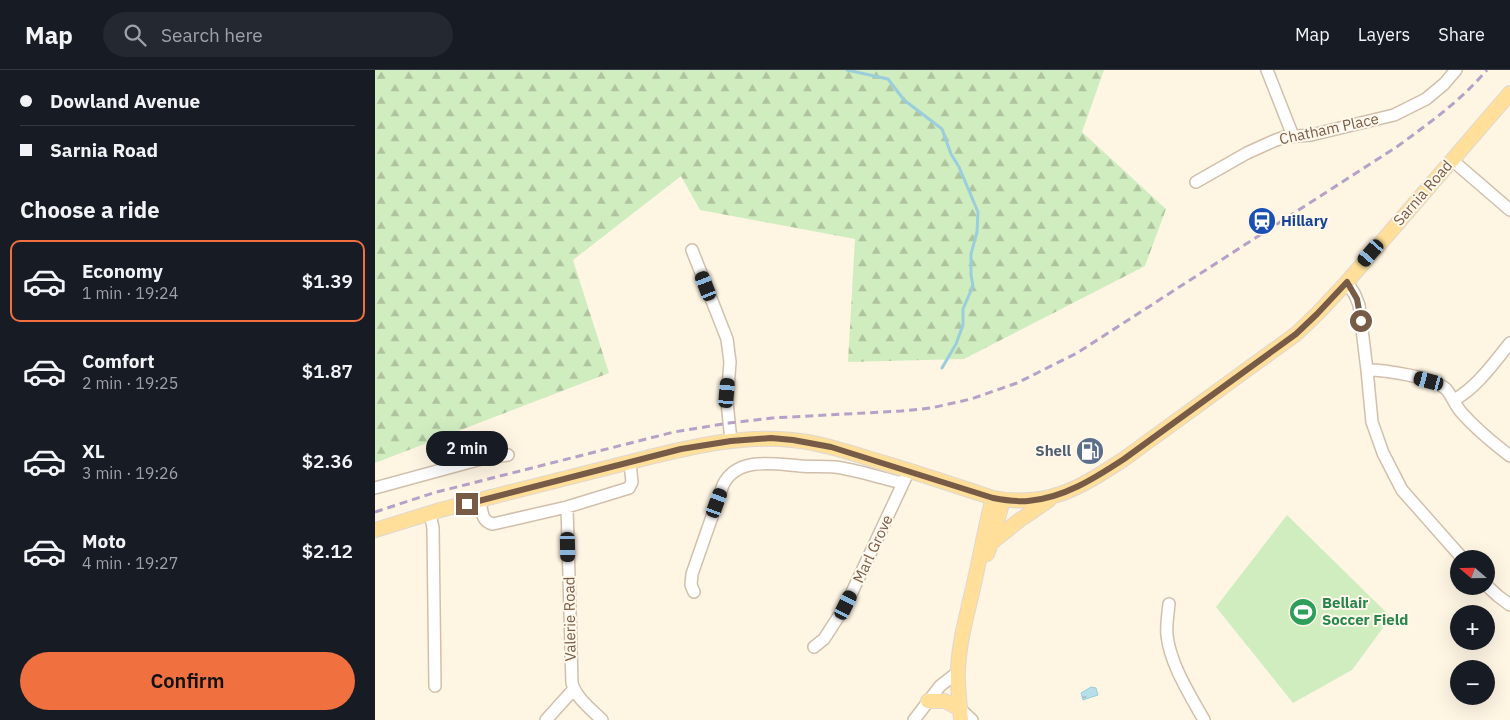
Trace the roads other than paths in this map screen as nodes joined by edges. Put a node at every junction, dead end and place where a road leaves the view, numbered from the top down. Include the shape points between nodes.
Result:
1 (1267, 70) edge
2 (1456, 70) edge
3 (1510, 93) edge
4 (1293, 136) junction
5 (1452, 160) junction
6 (1196, 182) dead end
7 (1510, 210) edge
8 (692, 250) dead end
9 (1347, 282) junction
10 (1510, 343) edge
11 (1367, 370) junction
12 (1454, 400) junction
13 (731, 441) junction
14 (508, 455) dead end
15 (1510, 455) edge
16 (630, 462) junction
17 (906, 477) junction
18 (375, 488) edge
19 (1058, 495) junction
20 (998, 499) junction
21 (480, 500) junction
22 (567, 507) junction
23 (430, 513) junction
24 (375, 530) edge
25 (991, 544) junction
26 (1455, 550) edge
27 (974, 585) junction
28 (694, 592) dead end
29 (1495, 593) edge
30 (1169, 604) dead end
31 (1510, 605) edge
32 (814, 647) dead end
33 (957, 672) junction
34 (435, 686) dead end
35 (574, 689) junction
36 (928, 701) junction
37 (960, 715) edge
38 (546, 720) edge
39 (602, 720) edge
40 (914, 720) edge
41 (972, 720) edge
42 (1204, 720) edge

1 - 4 street
2 - 4 street, Chatham Place via 1427,99 1395,115 1311,135
3 - 5 main road, Sarnia Road
4 - 6 street, Chatham Place via 1247,153
5 - 7 street
5 - 9 main road, Sarnia Road
8 - 13 street via 727,339
9 - 11 street via 1359,305
9 - 19 main road, Sarnia Road via 1289,340 1124,459 1095,478
10 - 12 street via 1475,385
11 - 12 street via 1429,381 1446,390
11 - 26 street via 1372,422 1393,475 1402,490
12 - 15 street via 1467,419
13 - 16 main road, Sarnia Road
13 - 17 main road, Sarnia Road via 771,438 813,443 849,452
14 - 18 street via 485,458
16 - 21 main road, Sarnia Road
16 - 22 street via 632,482 629,488
17 - 20 main road, Sarnia Road
17 - 28 street via 833,467 764,463 731,473 723,485 692,574
17 - 32 street, Marl Grove via 846,605 824,639
19 - 20 main road, Sarnia Road via 1029,501
19 - 25 main road
20 - 25 main road
20 - 27 main road via 982,541
21 - 22 street via 484,520 493,524
21 - 23 main road, Sarnia Road
22 - 35 street, Valerie Road
23 - 24 main road, Sarnia Road
23 - 34 street via 433,528
25 - 27 main road
27 - 33 main road
29 - 31 street
30 - 42 street via 1167,636 1171,651 1184,684
33 - 36 street
33 - 37 main road
35 - 38 street
35 - 39 street
36 - 37 main road via 945,701
36 - 40 street
37 - 41 street

